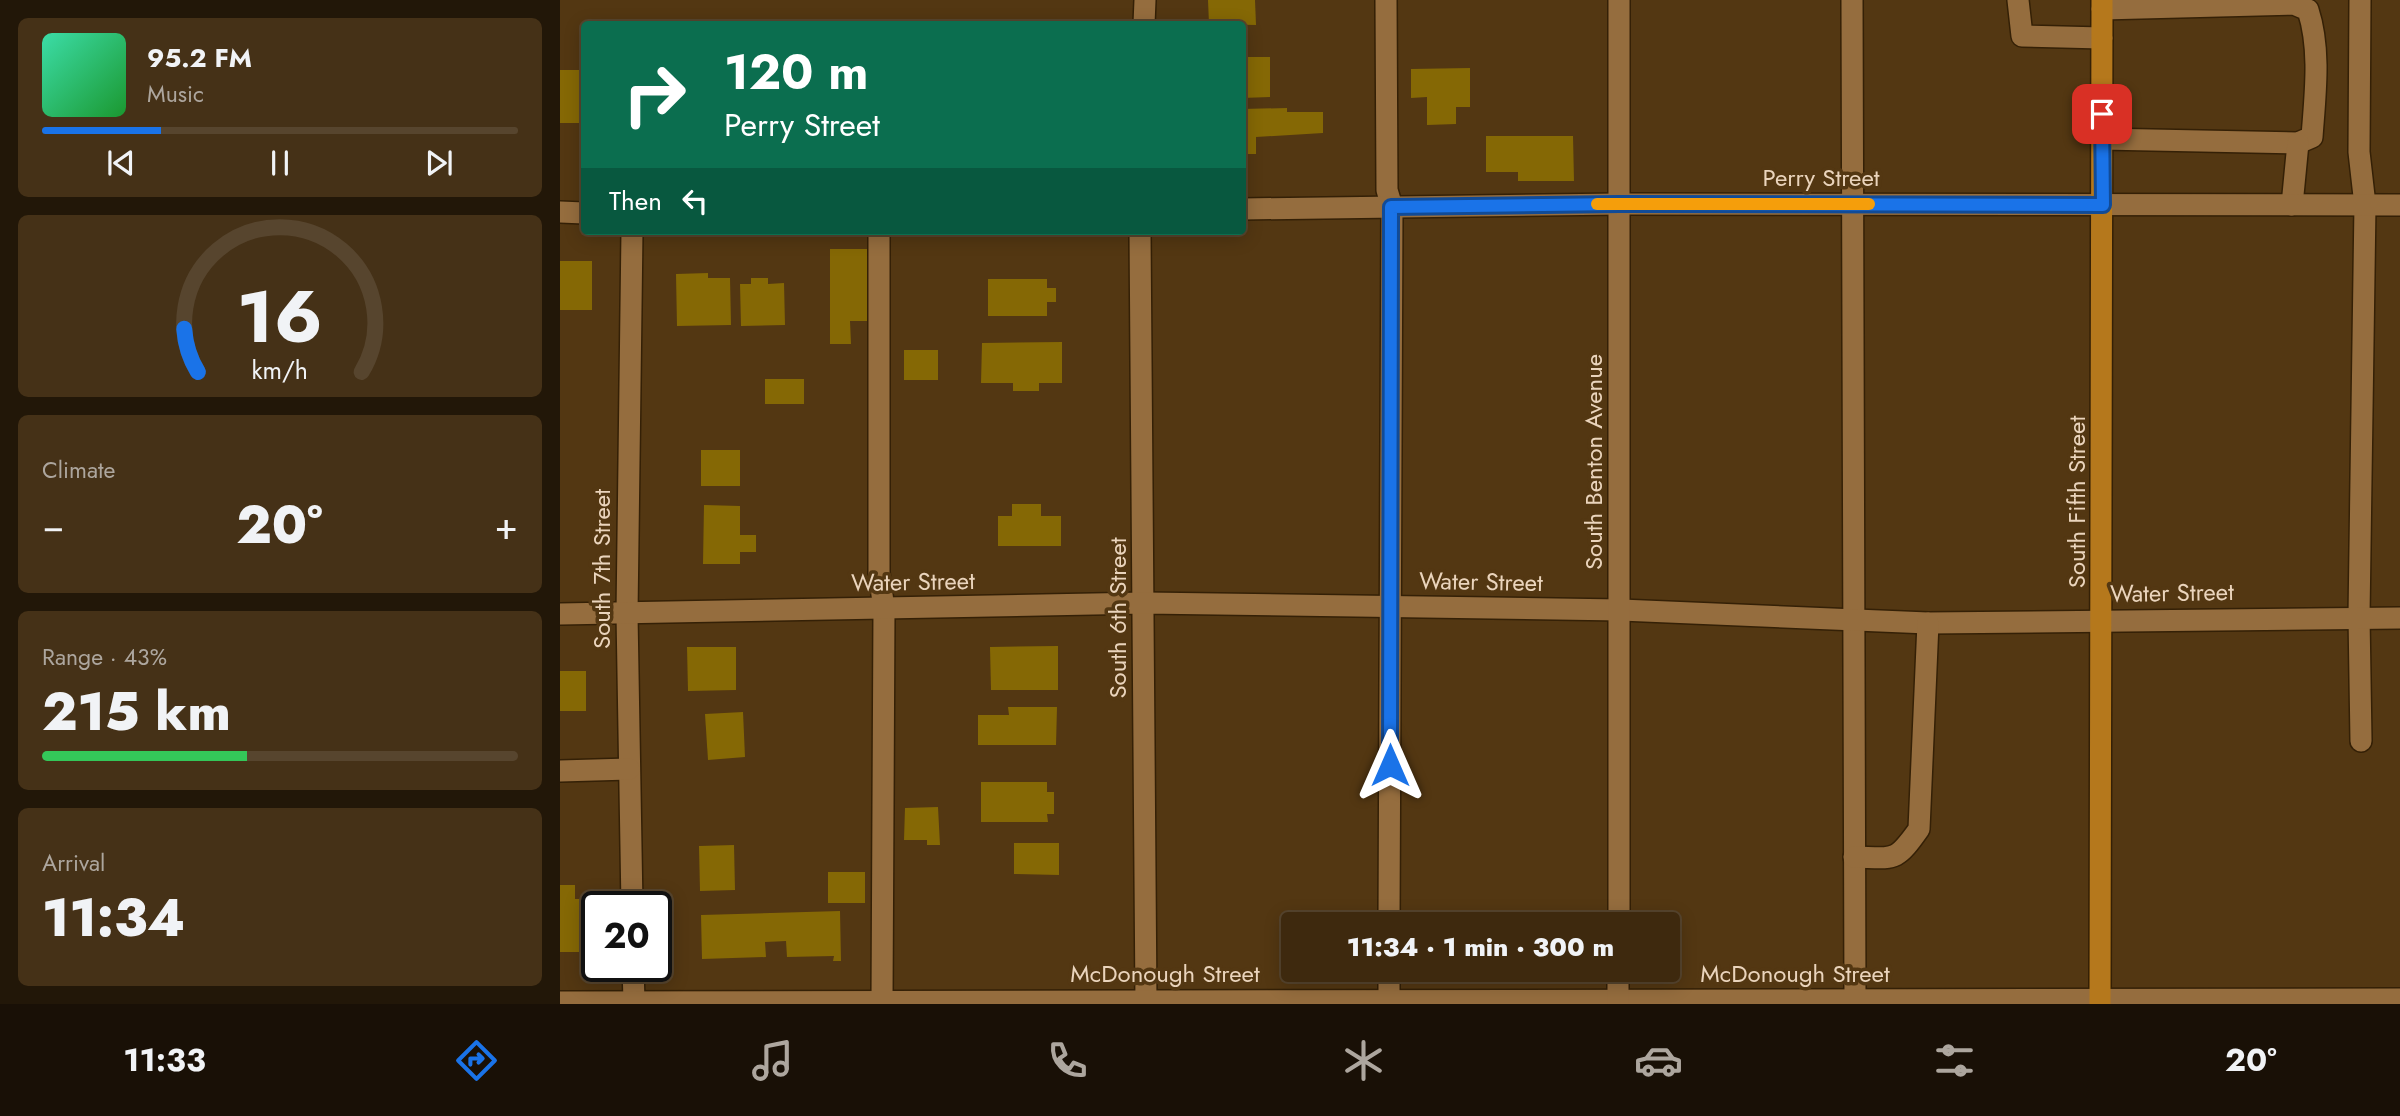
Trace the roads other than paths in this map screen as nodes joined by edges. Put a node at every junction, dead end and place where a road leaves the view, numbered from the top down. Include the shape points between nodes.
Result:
1 (1145, 0) edge
2 (1386, 0) edge
3 (1619, 0) edge
4 (1852, 0) edge
5 (2018, 0) edge
6 (2360, 0) edge
7 (2102, 4) edge
8 (1144, 21) edge
9 (2102, 38) junction
10 (2102, 139) junction
11 (2305, 140) junction
12 (1619, 204) junction
13 (1852, 204) junction
14 (2103, 205) junction
15 (2292, 205) junction
16 (2365, 205) junction
17 (2400, 205) edge
18 (1391, 207) junction
19 (1246, 209) edge
20 (560, 212) edge
21 (581, 212) edge
22 (632, 235) edge
23 (879, 235) edge
24 (1140, 235) edge
25 (1145, 603) junction
26 (1391, 607) junction
27 (884, 609) junction
28 (1621, 610) junction
29 (560, 614) edge
30 (627, 614) junction
31 (2359, 616) junction
32 (2400, 618) edge
33 (1854, 620) junction
34 (2103, 621) junction
35 (1928, 623) junction
36 (2361, 741) dead end
37 (629, 769) junction
38 (560, 771) edge
39 (1854, 857) junction
40 (632, 891) edge
41 (1389, 912) edge
42 (1619, 912) edge
43 (633, 982) edge
44 (1389, 982) edge
45 (1618, 982) edge
46 (1389, 1000) junction
47 (882, 1001) junction
48 (1855, 1001) junction
49 (2389, 1001) edge
50 (560, 1002) edge
51 (634, 1002) junction
52 (1146, 1002) edge
53 (1618, 1002) edge
54 (2100, 1002) edge

1 - 8 street
2 - 18 street via 1387,190
3 - 12 street, South Benton Avenue
4 - 13 street
5 - 9 street via 2022,36
6 - 16 street via 2359,152
7 - 9 main road, South Fifth Street
7 - 11 street via 2294,4 2308,10 2315,56
9 - 10 main road, South Fifth Street
10 - 11 street
10 - 14 main road, South Fifth Street
11 - 15 street
12 - 13 street, Perry Street
12 - 18 street, Perry Street
12 - 28 street, South Benton Avenue
13 - 14 street, Perry Street
13 - 33 street
14 - 15 street, Perry Street
14 - 34 main road, South Fifth Street
15 - 16 street, Perry Street
16 - 17 street, Perry Street
16 - 31 street
18 - 19 street, Perry Street
18 - 26 street
20 - 21 street
22 - 30 street, South 7th Street
23 - 27 street via 879,560
24 - 25 street, South 6th Street
25 - 26 street, Water Street
25 - 27 street, Water Street
25 - 52 street, South 6th Street
26 - 28 street, Water Street
26 - 41 street
27 - 30 street, Water Street
27 - 47 street
28 - 33 street, Water Street
28 - 42 street, South Benton Avenue
29 - 30 street, Water Street
30 - 37 street, South 7th Street
31 - 32 street, Water Street
31 - 34 street, Water Street
31 - 36 street
33 - 35 street, Water Street
33 - 39 street
34 - 35 street, Water Street
34 - 54 main road, South Fifth Street
35 - 39 street via 1919,830 1902,854
37 - 38 street
37 - 40 street, South 7th Street
39 - 48 street
43 - 51 street
44 - 46 street
45 - 53 street
46 - 52 street, McDonough Street
46 - 53 street, McDonough Street
47 - 51 street, McDonough Street
47 - 52 street, McDonough Street
48 - 53 street, McDonough Street
48 - 54 street, McDonough Street
49 - 54 street, McDonough Street
50 - 51 street, McDonough Street

